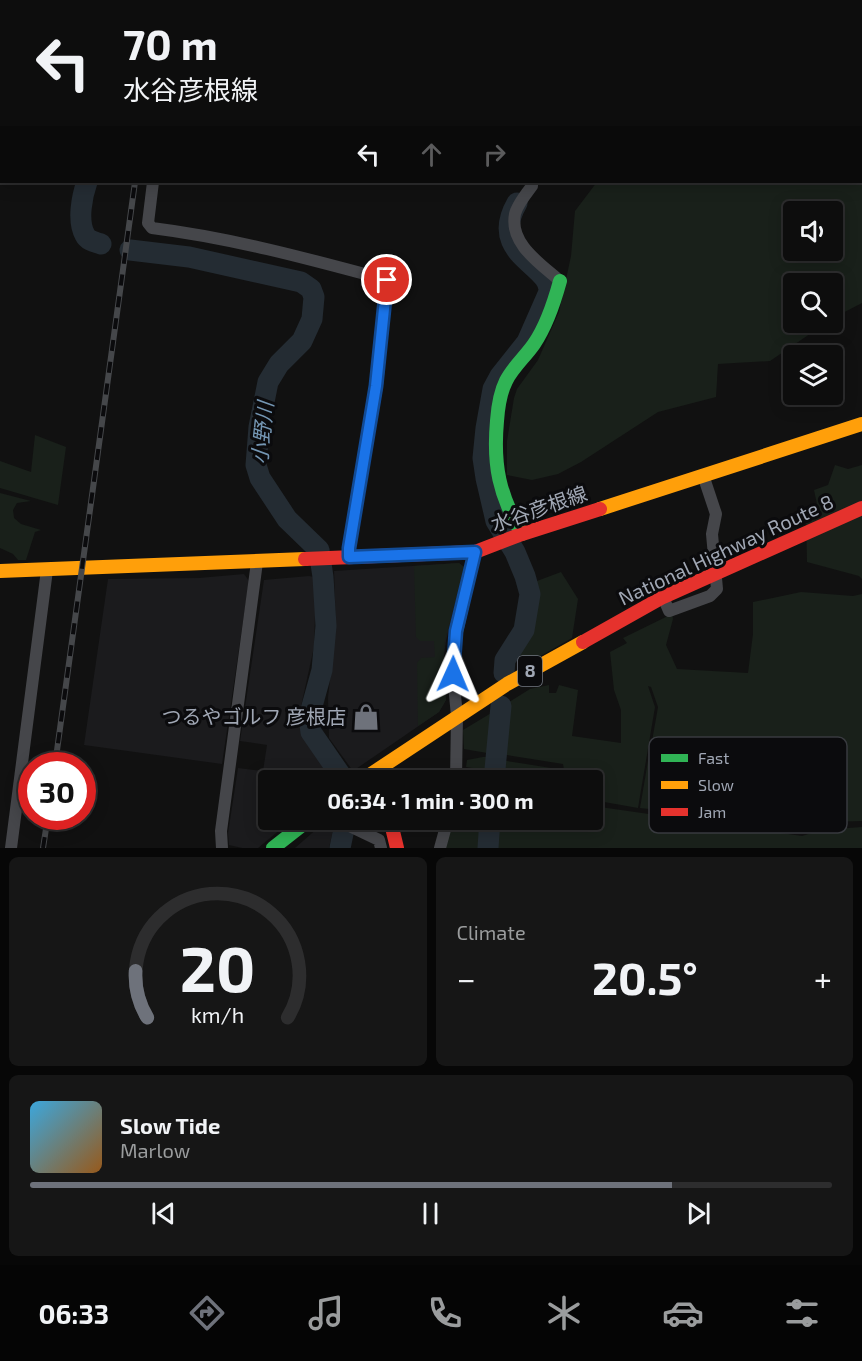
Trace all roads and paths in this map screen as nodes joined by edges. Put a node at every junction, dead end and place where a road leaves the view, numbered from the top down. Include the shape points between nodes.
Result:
1 (153, 183) edge
2 (531, 183) edge
3 (560, 281) joint
4 (862, 423) edge
5 (703, 475) junction
6 (862, 508) edge
7 (512, 538) junction
8 (475, 552) junction
9 (349, 557) junction
10 (257, 562) junction
11 (47, 570) junction
12 (0, 572) edge
13 (663, 597) junction
14 (457, 716) junction
15 (385, 770) edge
16 (456, 770) edge
17 (296, 830) edge
18 (358, 830) edge
19 (393, 830) edge
20 (445, 830) edge
21 (11, 848) edge
22 (222, 848) edge
23 (273, 848) edge
24 (381, 848) edge
25 (397, 848) edge
26 (440, 848) edge

1 - 9 street via 148,222 152,228 270,249 387,280 376,386
2 - 3 street via 515,213 516,234 519,242
3 - 7 main road via 534,344 504,385 497,415 496,477
4 - 5 main road, 水谷彦根線
5 - 7 main road, 水谷彦根線
5 - 13 street via 717,514 712,534 717,589 710,596 669,611
6 - 13 main road, National Highway Route 8 / 8
7 - 8 main road, 水谷彦根線
8 - 9 main road, 水谷彦根線
8 - 14 street via 454,646
9 - 10 main road, 水谷彦根線
10 - 11 main road, 水谷彦根線
10 - 22 street via 221,831
11 - 12 main road, 水谷彦根線
11 - 21 street
13 - 14 main road, National Highway Route 8 / 8
14 - 15 main road, National Highway Route 8 / 8
14 - 16 street
17 - 23 main road
18 - 24 street via 379,840
19 - 25 main road
20 - 26 street

